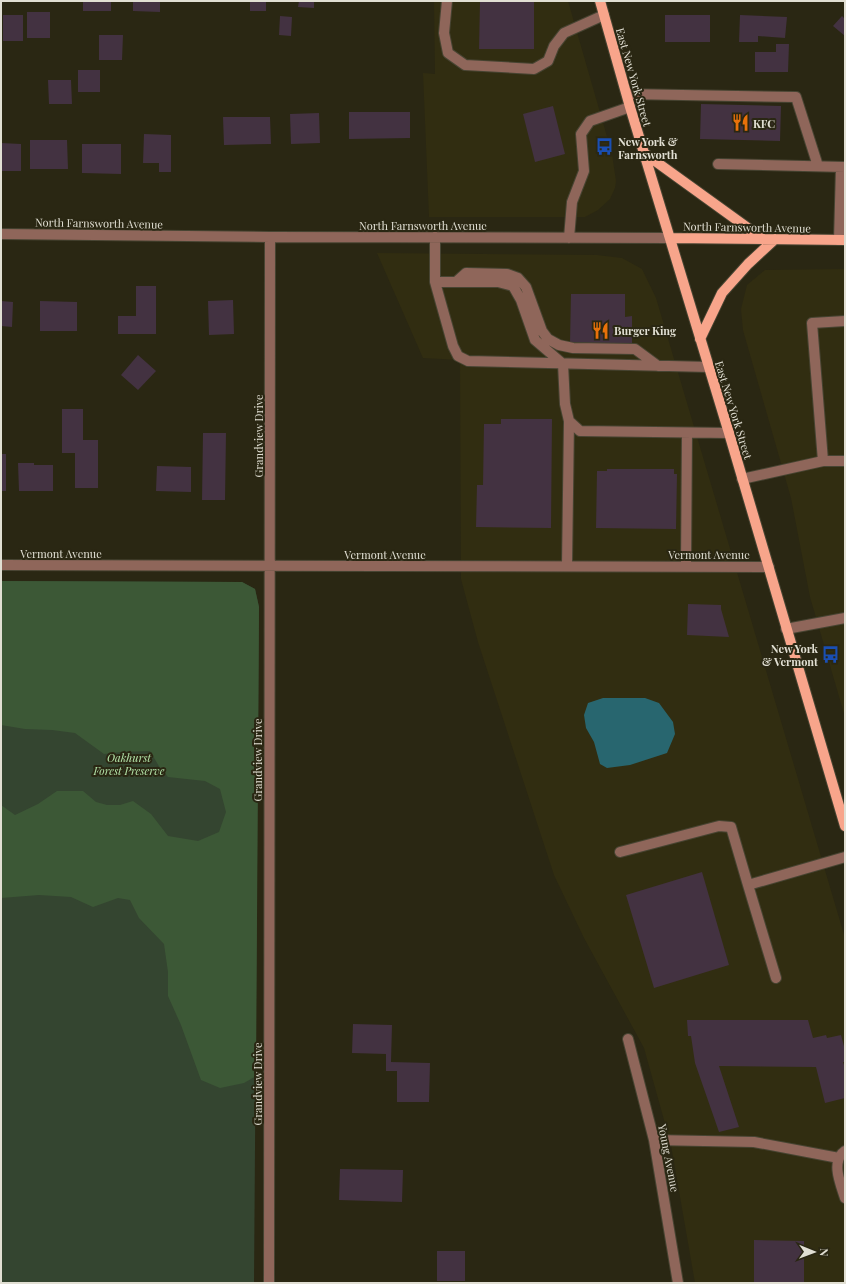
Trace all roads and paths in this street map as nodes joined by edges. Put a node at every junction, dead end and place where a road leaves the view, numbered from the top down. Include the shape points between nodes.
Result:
1 (447, 1) edge
2 (600, 1) edge
3 (604, 15) junction
4 (627, 94) junction
5 (630, 107) junction
6 (644, 153) junction
7 (718, 164) dead end
8 (818, 166) junction
9 (843, 167) edge
10 (1, 234) edge
11 (270, 237) junction
12 (435, 237) junction
13 (569, 238) junction
14 (670, 238) junction
15 (763, 239) junction
16 (775, 239) junction
17 (842, 240) edge
18 (435, 282) junction
19 (456, 282) junction
20 (845, 321) edge
21 (700, 339) junction
22 (563, 364) junction
23 (658, 366) junction
24 (709, 367) junction
25 (569, 421) junction
26 (687, 433) junction
27 (729, 433) junction
28 (823, 461) junction
29 (845, 461) edge
30 (742, 479) junction
31 (1, 565) edge
32 (270, 566) junction
33 (567, 566) junction
34 (686, 566) junction
35 (768, 567) junction
36 (845, 618) edge
37 (786, 628) junction
38 (845, 826) edge
39 (620, 852) dead end
40 (845, 857) edge
41 (748, 885) junction
42 (776, 978) dead end
43 (628, 1038) dead end
44 (654, 1140) junction
45 (842, 1155) edge
46 (845, 1198) edge
47 (269, 1283) edge
48 (678, 1283) edge

1 - 3 street via 444,33 448,53 465,65 534,69 548,61 554,46 564,33
2 - 3 main road, East New York Street
3 - 4 main road, East New York Street
4 - 5 main road, East New York Street
4 - 8 street via 796,96
5 - 6 main road, East New York Street
5 - 13 street via 590,121 581,134 584,171 572,202
6 - 14 main road, East New York Street
6 - 15 main road
7 - 8 street
8 - 9 street
9 - 17 street
10 - 11 street, North Farnsworth Avenue
11 - 12 street, North Farnsworth Avenue
11 - 32 street, Grandview Drive
12 - 13 street, North Farnsworth Avenue
12 - 18 street
13 - 14 street, North Farnsworth Avenue
14 - 15 main road, North Farnsworth Avenue
14 - 21 main road, East New York Street
15 - 16 main road, North Farnsworth Avenue
16 - 17 main road, North Farnsworth Avenue
16 - 21 main road via 722,293
18 - 19 street
18 - 22 street via 458,356 468,361
19 - 22 street via 498,282 513,286 536,340
19 - 23 street via 466,273 507,274 518,278 526,287 542,331 548,339 573,348 635,349
20 - 28 street via 812,323
21 - 24 main road, East New York Street
22 - 23 street
22 - 25 street via 565,404
23 - 24 street
24 - 27 main road, East New York Street
25 - 26 street via 580,431
25 - 33 street
26 - 27 street
26 - 34 street
27 - 30 main road, East New York Street
28 - 29 street
28 - 30 street
30 - 35 main road, East New York Street
31 - 32 street, Vermont Avenue
32 - 33 street, Vermont Avenue
32 - 47 street, Grandview Drive
33 - 34 street, Vermont Avenue
34 - 35 street, Vermont Avenue
35 - 37 main road, East New York Street
36 - 37 street
37 - 38 main road, East New York Street
39 - 41 street via 718,826 731,827
40 - 41 street
41 - 42 street
43 - 44 street, Young Avenue
44 - 45 street via 754,1142
44 - 48 street, Young Avenue
45 - 46 street via 837,1167

